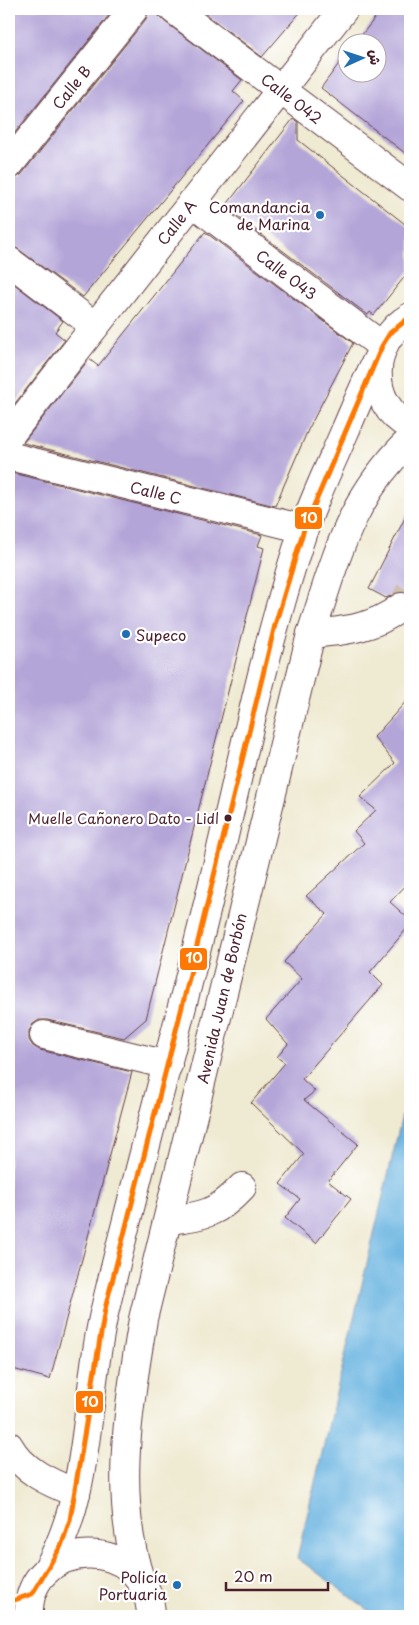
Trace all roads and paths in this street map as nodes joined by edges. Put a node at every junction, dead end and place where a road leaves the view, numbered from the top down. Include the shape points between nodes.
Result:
1 (134, 9) edge
2 (173, 9) edge
3 (344, 9) edge
4 (280, 89) junction
5 (9, 166) edge
6 (410, 187) edge
7 (192, 202) junction
8 (9, 261) edge
9 (410, 317) edge
10 (94, 326) junction
11 (380, 351) junction
12 (410, 426) edge
13 (9, 436) edge
14 (410, 440) edge
15 (9, 456) edge
16 (304, 529) junction
17 (401, 607) tunnel mouth
18 (311, 634) junction
19 (44, 1035) dead end
20 (168, 1065) junction
21 (242, 1187) dead end
22 (168, 1220) junction
23 (9, 1446) edge
24 (76, 1493) junction
25 (47, 1570) junction
26 (23, 1604) edge
27 (151, 1604) edge

1 - 5 street, Calle B
2 - 4 street, Calle 042
3 - 4 street, Calle A
4 - 6 street, Calle 042
4 - 7 street, Calle A
7 - 10 street, Calle A
7 - 11 street, Calle 043
8 - 10 street
9 - 11 street via 390,333
10 - 13 street, Calle A
11 - 12 street via 377,375 381,393 389,410
11 - 16 street
14 - 18 street, Avenida Juan de Borbón via 375,478 358,504
15 - 16 street, Calle C
16 - 20 street via 275,625
17 - 18 street via 375,624 342,632
18 - 22 street, Avenida Juan de Borbón
19 - 20 street
20 - 24 street via 105,1309
21 - 22 street via 226,1204 208,1212
22 - 27 street, Avenida Juan de Borbón via 143,1319 128,1409 125,1510 133,1559
23 - 24 street via 24,1465 39,1476
24 - 25 street via 61,1546
25 - 26 street
25 - 27 street via 79,1554 114,1558 130,1568

